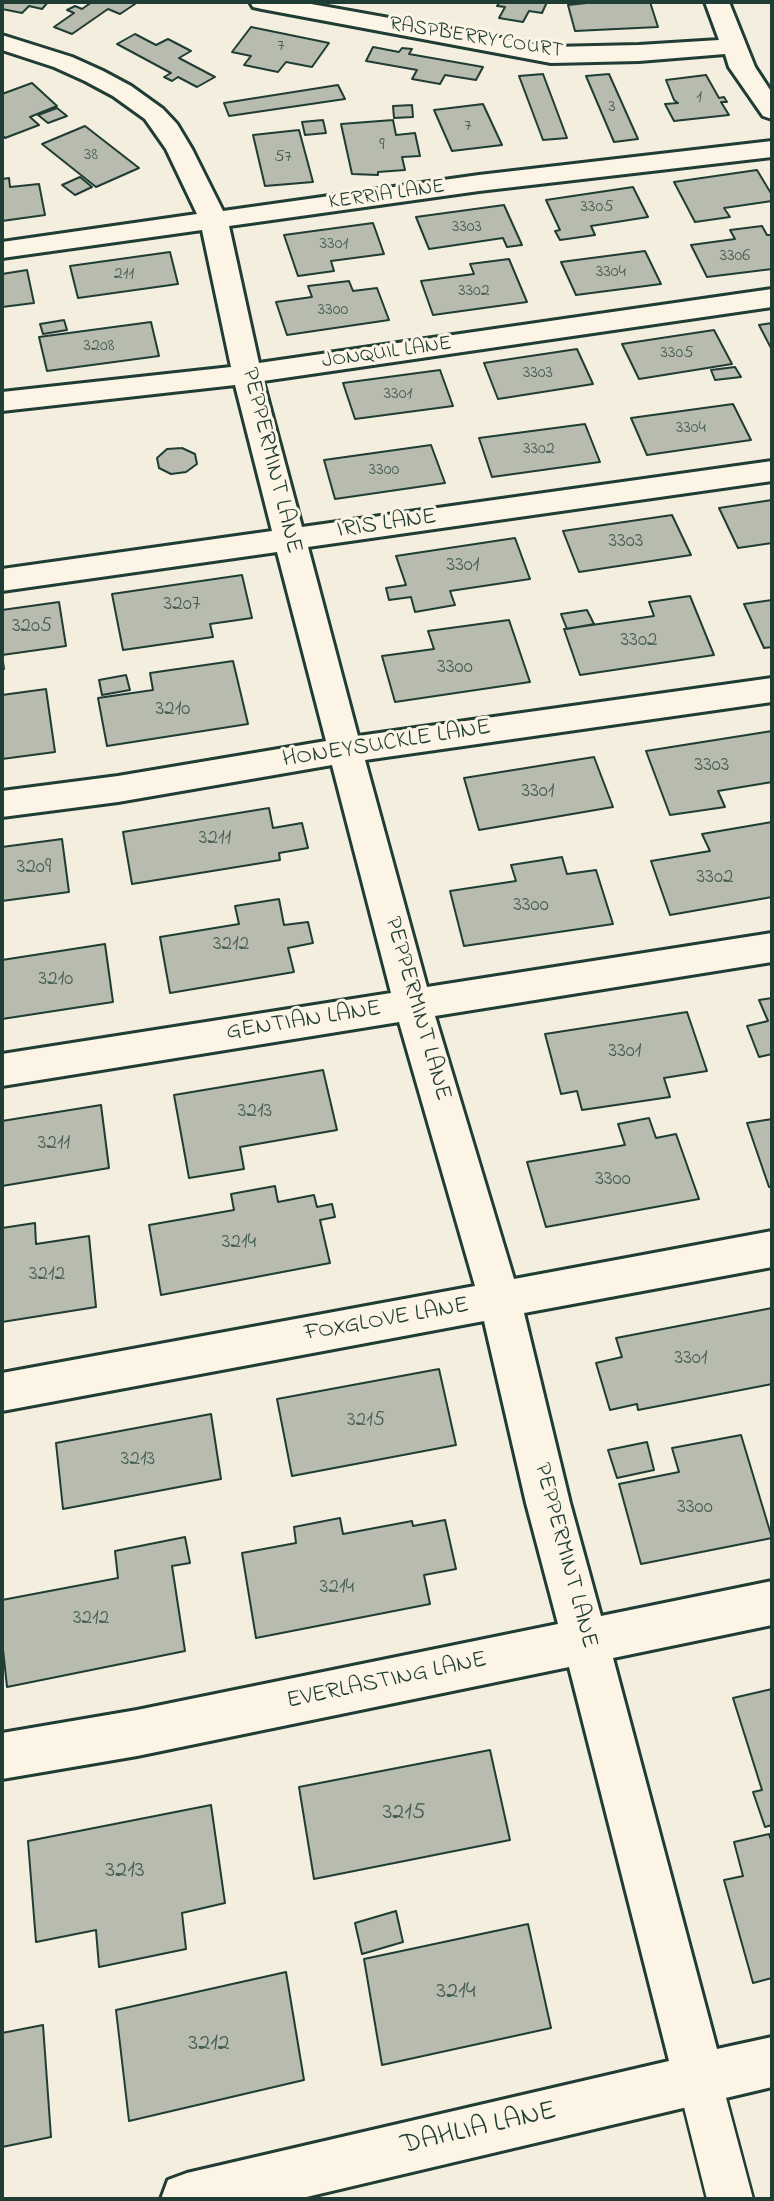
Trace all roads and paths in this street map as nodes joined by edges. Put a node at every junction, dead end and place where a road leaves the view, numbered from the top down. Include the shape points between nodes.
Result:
1 (262, 2) edge
2 (717, 2) edge
3 (2, 42) edge
4 (734, 46) junction
5 (37, 53) junction
6 (2, 65) edge
7 (769, 99) edge
8 (772, 149) edge
9 (214, 221) junction
10 (2, 250) edge
11 (772, 298) edge
12 (247, 374) junction
13 (2, 402) edge
14 (772, 471) edge
15 (290, 539) junction
16 (2, 580) edge
17 (772, 690) edge
18 (345, 750) junction
19 (2, 804) edge
20 (772, 947) edge
21 (413, 1004) junction
22 (2, 1070) edge
23 (772, 1249) edge
24 (500, 1301) junction
25 (2, 1392) edge
26 (772, 1604) edge
27 (587, 1641) junction
28 (2, 1756) edge
29 (772, 2062) edge
30 (699, 2079) junction
31 (187, 2199) edge
32 (730, 2199) edge

1 - 4 street, RASPBERRY COURT via 551,55
2 - 4 street
3 - 5 street, PEPPERMINT LANE
4 - 7 street via 742,67
5 - 6 street
5 - 9 street, PEPPERMINT LANE via 94,76 154,114 179,149
8 - 9 street, KERRIA LANE via 479,183
9 - 10 street, KERRIA LANE
9 - 12 street, PEPPERMINT LANE
11 - 12 street, JONQUIL LANE
12 - 13 street, JONQUIL LANE
12 - 15 street, PEPPERMINT LANE
14 - 15 street, IRIS LANE
15 - 16 street, IRIS LANE
15 - 18 street, PEPPERMINT LANE
17 - 18 street, HONEYSUCKLE LANE
18 - 19 street, HONEYSUCKLE LANE
18 - 21 street, PEPPERMINT LANE
20 - 21 street, GENTIAN LANE
21 - 22 street, GENTIAN LANE
21 - 24 street, PEPPERMINT LANE
23 - 24 street, FOXGLOVE LANE
24 - 25 street, FOXGLOVE LANE
24 - 27 street, PEPPERMINT LANE via 548,1503
26 - 27 street, EVERLASTING LANE
27 - 28 street, EVERLASTING LANE
27 - 30 street, PEPPERMINT LANE
29 - 30 street, DAHLIA LANE
30 - 31 street, DAHLIA LANE
30 - 32 lane

